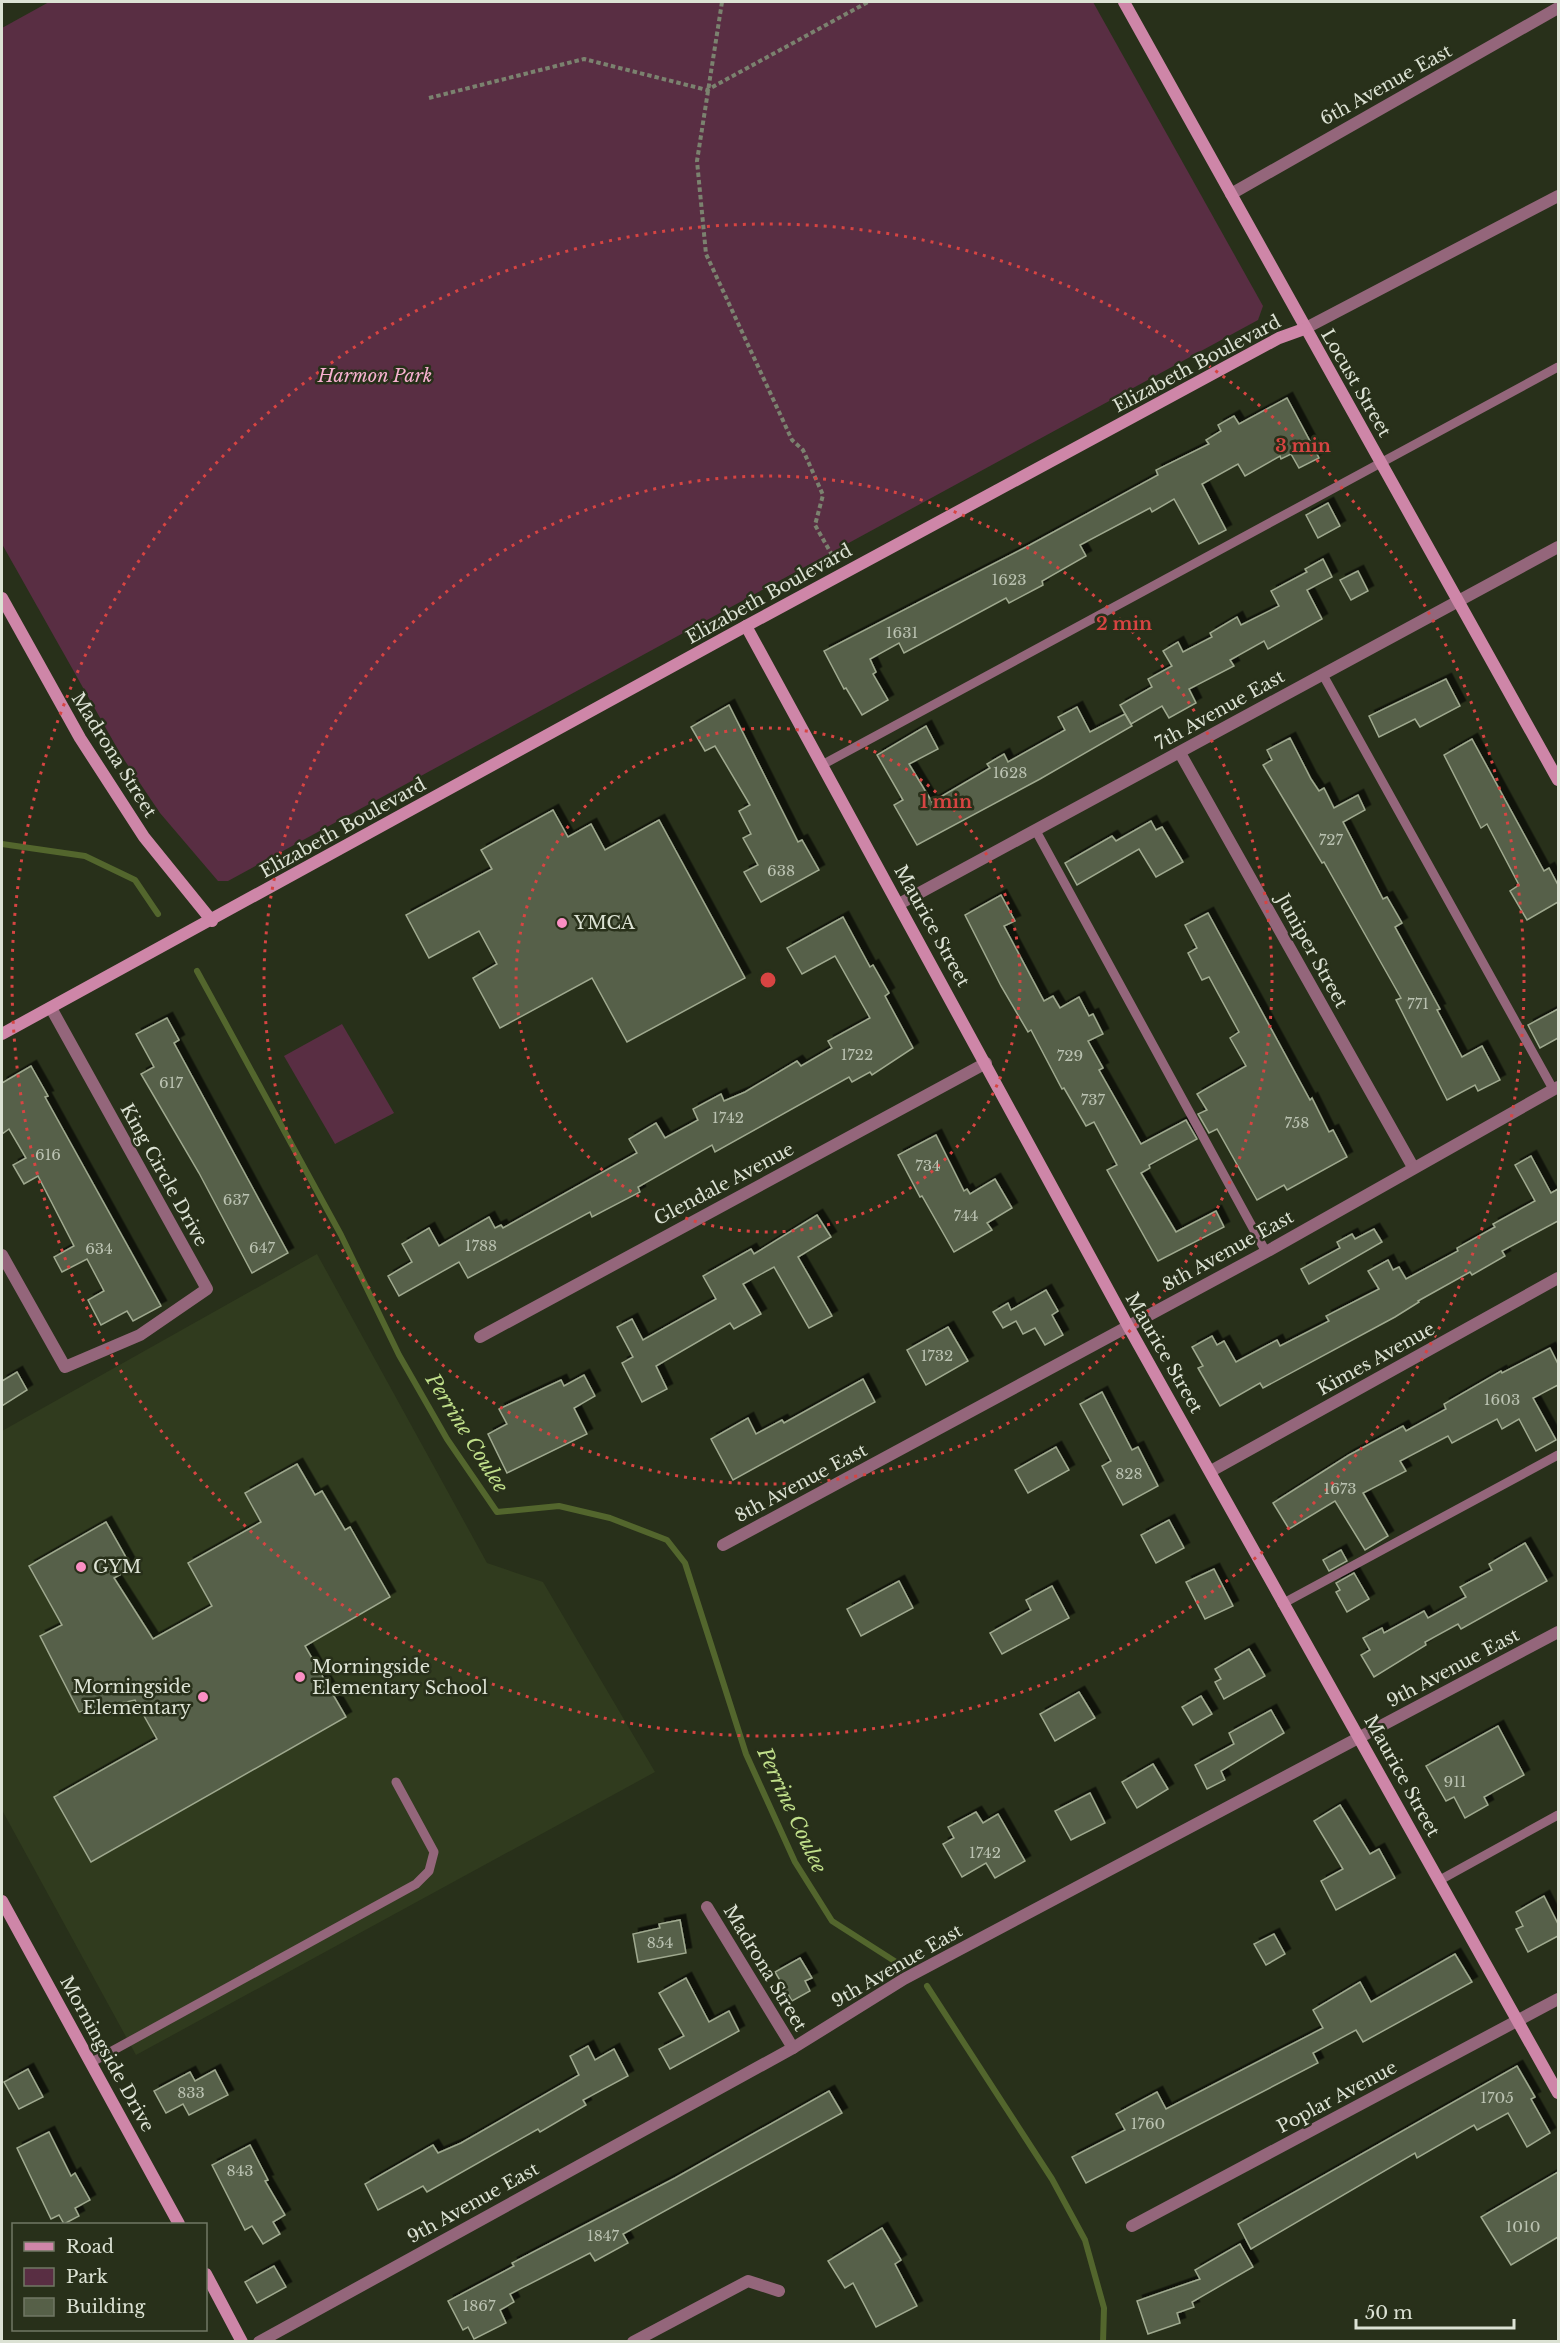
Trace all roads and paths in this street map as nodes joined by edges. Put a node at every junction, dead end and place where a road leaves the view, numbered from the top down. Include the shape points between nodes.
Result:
1 (722, 2) edge
2 (868, 2) edge
3 (1126, 2) edge
4 (1558, 8) edge
5 (707, 90) junction
6 (429, 98) dead end
7 (1230, 194) junction
8 (1558, 196) edge
9 (1304, 329) junction
10 (1558, 367) edge
11 (1381, 463) junction
12 (1558, 547) edge
13 (832, 555) dead end
14 (2, 598) edge
15 (1460, 601) junction
16 (746, 626) junction
17 (1323, 675) junction
18 (1180, 753) junction
19 (822, 765) junction
20 (1558, 780) edge
21 (1035, 831) junction
22 (899, 904) junction
23 (212, 921) junction
24 (51, 1008) junction
25 (2, 1035) edge
26 (986, 1063) junction
27 (1556, 1088) edge
28 (1413, 1167) junction
29 (1266, 1252) junction
30 (2, 1255) edge
31 (1558, 1278) edge
32 (1128, 1326) junction
33 (480, 1337) dead end
34 (1558, 1455) edge
35 (1211, 1472) junction
36 (723, 1545) dead end
37 (1282, 1604) junction
38 (1558, 1632) edge
39 (1361, 1738) junction
40 (396, 1782) dead end
41 (1558, 1815) edge
42 (1440, 1880) junction
43 (3, 1907) edge
44 (707, 1907) dead end
45 (1558, 1999) edge
46 (1519, 2021) junction
47 (793, 2048) junction
48 (92, 2062) junction
49 (1558, 2092) edge
50 (178, 2223) edge
51 (1132, 2226) dead end
52 (207, 2276) edge
53 (779, 2291) dead end
54 (242, 2342) edge
55 (259, 2342) edge
56 (633, 2342) edge

1 - 5 path
2 - 5 path
3 - 7 street, Locust Street
4 - 7 street, 6th Avenue East
5 - 6 path via 584,59
5 - 13 path via 697,161 706,254 792,440 803,450 824,495 815,525
7 - 9 street, Locust Street
8 - 9 street, Elizabeth Boulevard
9 - 11 street, Locust Street
9 - 16 street, Elizabeth Boulevard via 1280,338
10 - 11 lane
11 - 15 street, Locust Street
11 - 19 lane
12 - 15 street, 7th Avenue East
14 - 23 street, Madrona Street via 112,788 144,837
15 - 17 street, 7th Avenue East
15 - 20 street, Locust Street
16 - 19 street, Maurice Street
16 - 23 street, Elizabeth Boulevard
17 - 18 street, 7th Avenue East
17 - 27 lane
18 - 21 street, 7th Avenue East
18 - 28 street, Juniper Street
19 - 22 street, Maurice Street
21 - 22 street, 7th Avenue East
21 - 29 lane
22 - 26 street, Maurice Street
23 - 24 street, Elizabeth Boulevard
24 - 25 street, Elizabeth Boulevard
24 - 30 street, King Circle Drive via 207,1289 141,1335 65,1367
26 - 32 street, Maurice Street
26 - 33 street, Glendale Avenue
27 - 28 street, 8th Avenue East
28 - 29 street, 8th Avenue East
29 - 32 street, 8th Avenue East
31 - 35 street, Kimes Avenue
32 - 35 street, Maurice Street
32 - 36 street, 8th Avenue East
34 - 37 lane
35 - 37 street, Maurice Street
37 - 39 street, Maurice Street
38 - 39 street, 9th Avenue East
39 - 42 street, Maurice Street
39 - 47 street, 9th Avenue East via 904,1979
40 - 48 lane via 434,1852 429,1871 416,1884
41 - 42 lane
42 - 46 street, Maurice Street
43 - 48 street, Morningside Drive
44 - 47 street, Madrona Street
45 - 46 street, Poplar Avenue
46 - 49 street, Maurice Street
46 - 51 street, Poplar Avenue
47 - 55 street, 9th Avenue East
48 - 50 street, Morningside Drive
52 - 54 street
53 - 56 street via 748,2282

